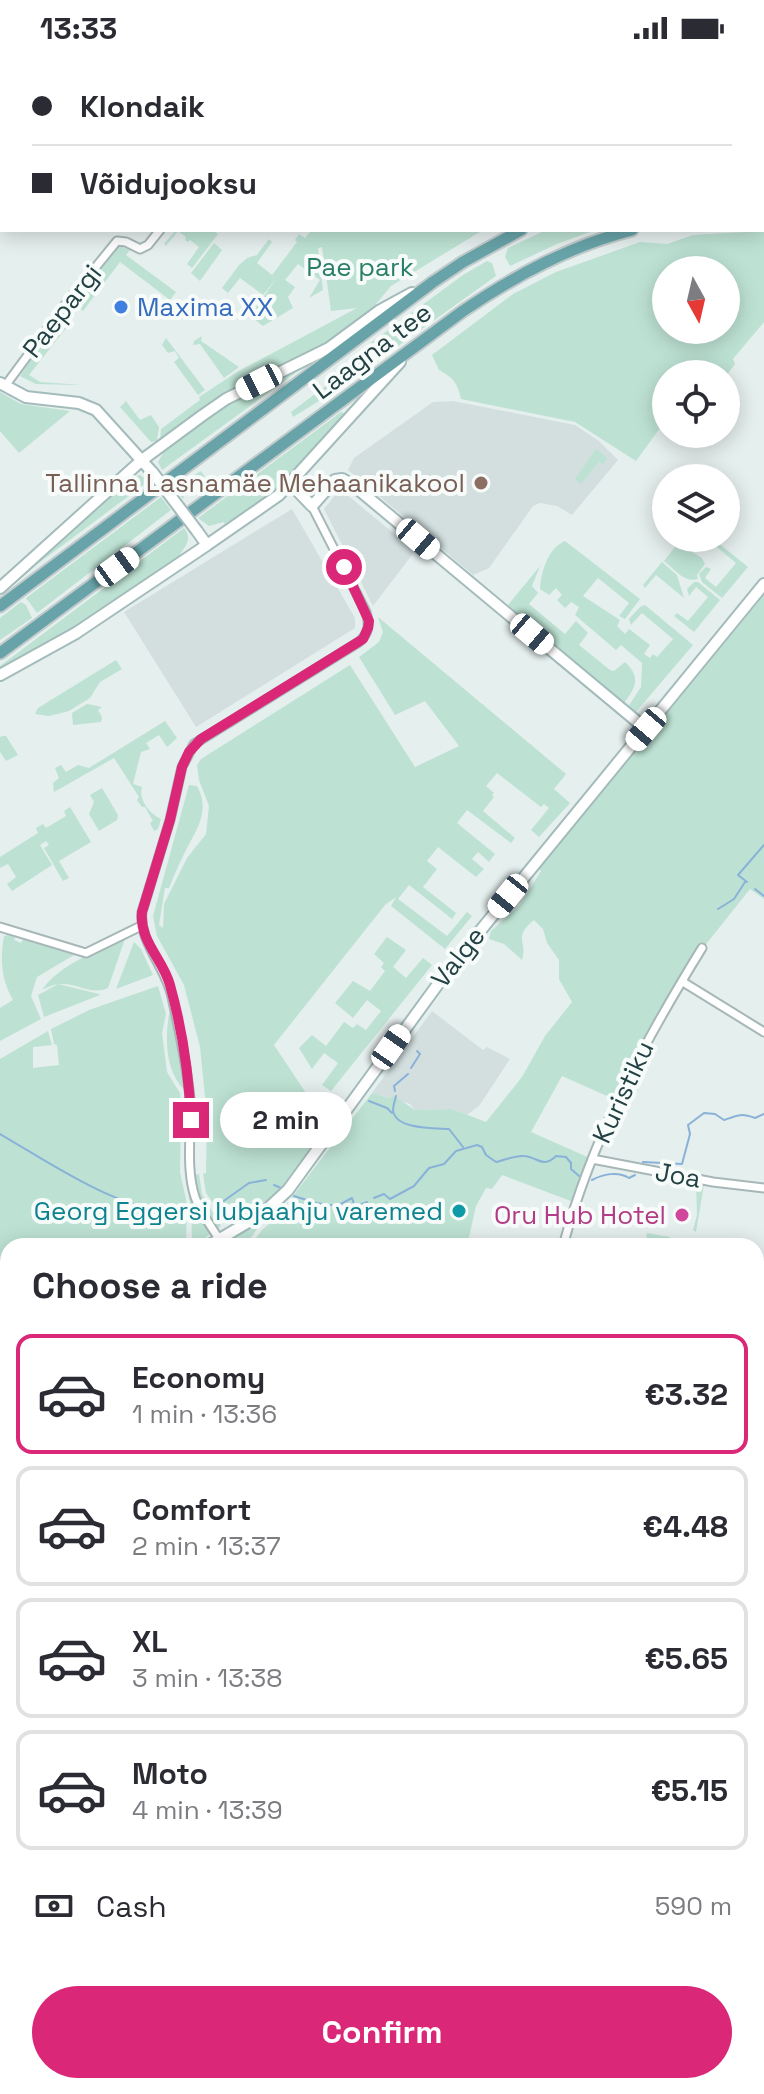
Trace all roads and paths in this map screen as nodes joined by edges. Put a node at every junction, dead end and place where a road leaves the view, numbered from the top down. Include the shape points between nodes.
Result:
1 (158, 232) edge
2 (517, 232) edge
3 (626, 232) edge
4 (433, 282) junction
5 (418, 344) junction
6 (2, 384) edge
7 (142, 460) junction
8 (290, 483) junction
9 (312, 506) junction
10 (207, 545) junction
11 (764, 584) edge
12 (0, 588) edge
13 (0, 606) edge
14 (0, 653) edge
15 (0, 675) edge
16 (646, 729) junction
17 (141, 926) junction
18 (0, 927) edge
19 (702, 948) dead end
20 (683, 982) junction
21 (764, 1032) edge
22 (592, 1159) junction
23 (764, 1188) edge
24 (218, 1238) edge
25 (221, 1238) edge
26 (566, 1238) edge

1 - 6 street, Paepargi via 140,249 117,241
2 - 4 main road, Laagna tee
3 - 5 main road, Laagna tee via 531,268
4 - 7 street via 379,311 329,348 226,399
4 - 13 main road, Laagna tee
5 - 8 street
5 - 14 main road, Laagna tee
6 - 7 street via 26,397 96,410
7 - 10 street, bridge
7 - 12 street
8 - 9 street
8 - 10 street
9 - 16 street via 339,479 353,485
9 - 17 street via 366,612 367,632 359,642 194,744 182,767
10 - 15 street via 76,633
11 - 16 street, Valge
16 - 25 street, Valge via 449,969 288,1190 262,1214
17 - 18 street via 86,953
17 - 24 street via 170,986 189,1089 192,1186
19 - 20 street, Kuristiku
20 - 21 street
20 - 22 street, Kuristiku via 612,1107
22 - 23 street, Joa
22 - 26 street, Kuristiku

